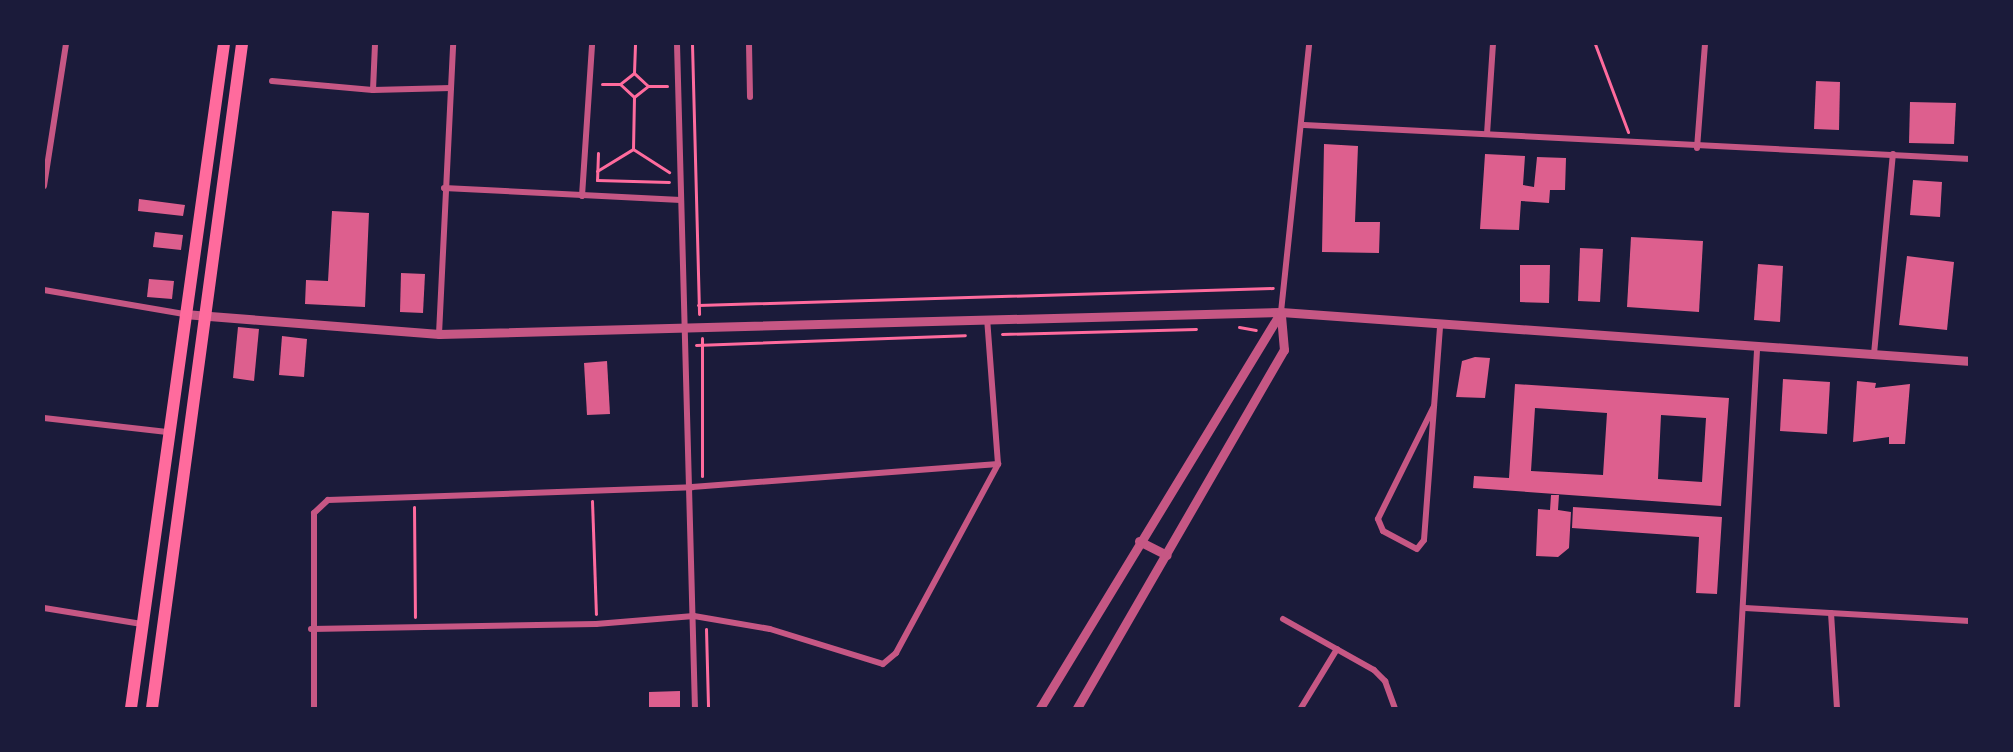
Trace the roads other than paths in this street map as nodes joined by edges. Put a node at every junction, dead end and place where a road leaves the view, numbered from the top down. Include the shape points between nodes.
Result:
1 (66, 44) edge
2 (224, 44) edge
3 (243, 44) edge
4 (375, 44) edge
5 (453, 44) edge
6 (592, 44) edge
7 (677, 44) edge
8 (749, 44) edge
9 (1309, 44) edge
10 (1494, 44) edge
11 (1705, 44) edge
12 (272, 81) dead end
13 (451, 88) junction
14 (373, 90) junction
15 (750, 97) dead end
16 (1304, 125) junction
17 (1487, 134) junction
18 (1697, 148) junction
19 (1893, 154) junction
20 (1970, 159) edge
21 (44, 186) edge
22 (444, 188) junction
23 (582, 196) junction
24 (681, 200) junction
25 (44, 290) edge
26 (1281, 312) junction
27 (184, 314) junction
28 (203, 316) junction
29 (987, 319) junction
30 (684, 325) junction
31 (1440, 325) junction
32 (439, 334) junction
33 (1757, 348) junction
34 (1874, 354) junction
35 (1970, 361) edge
36 (1434, 406) junction
37 (44, 418) edge
38 (167, 432) junction
39 (998, 464) junction
40 (692, 487) junction
41 (1138, 541) junction
42 (1167, 555) junction
43 (44, 608) edge
44 (1745, 608) junction
45 (1831, 613) junction
46 (694, 616) junction
47 (1283, 619) dead end
48 (1970, 621) edge
49 (142, 624) junction
50 (312, 629) junction
51 (1336, 649) junction
52 (131, 708) edge
53 (152, 708) edge
54 (314, 708) edge
55 (695, 708) edge
56 (1040, 708) edge
57 (1077, 708) edge
58 (1301, 708) edge
59 (1395, 708) edge
60 (1737, 708) edge
61 (1837, 708) edge

1 - 21 street
2 - 27 main road
3 - 28 main road
4 - 14 street
5 - 13 street
6 - 23 street
7 - 24 street
8 - 15 street
9 - 16 street
10 - 17 street
11 - 18 street
12 - 14 street
13 - 14 street
13 - 22 street
16 - 17 street
16 - 26 street
17 - 18 street
18 - 19 street
19 - 20 street
19 - 34 street
22 - 23 street
22 - 32 street
23 - 24 street
24 - 30 street
25 - 27 street
26 - 29 street
26 - 31 street
26 - 41 street
26 - 42 street via 1284,350
27 - 28 street
27 - 38 main road
28 - 32 street
28 - 53 main road
29 - 30 street
29 - 39 street
30 - 32 street
30 - 40 street
31 - 33 street
31 - 36 street
33 - 34 street
33 - 44 street
34 - 35 street
36 - 36 street via 1424,540 1417,549 1383,531 1378,519
37 - 38 street
38 - 49 main road
39 - 40 street
39 - 46 street via 896,653 883,664 770,629
40 - 46 street
40 - 50 street via 328,500 314,513
41 - 42 street
41 - 56 street
42 - 57 street
43 - 49 street
44 - 45 street
44 - 60 street
45 - 48 street
45 - 61 street
46 - 50 street via 596,624
46 - 55 street
47 - 51 street
49 - 52 main road
50 - 54 street
51 - 58 street
51 - 59 street via 1380,676

